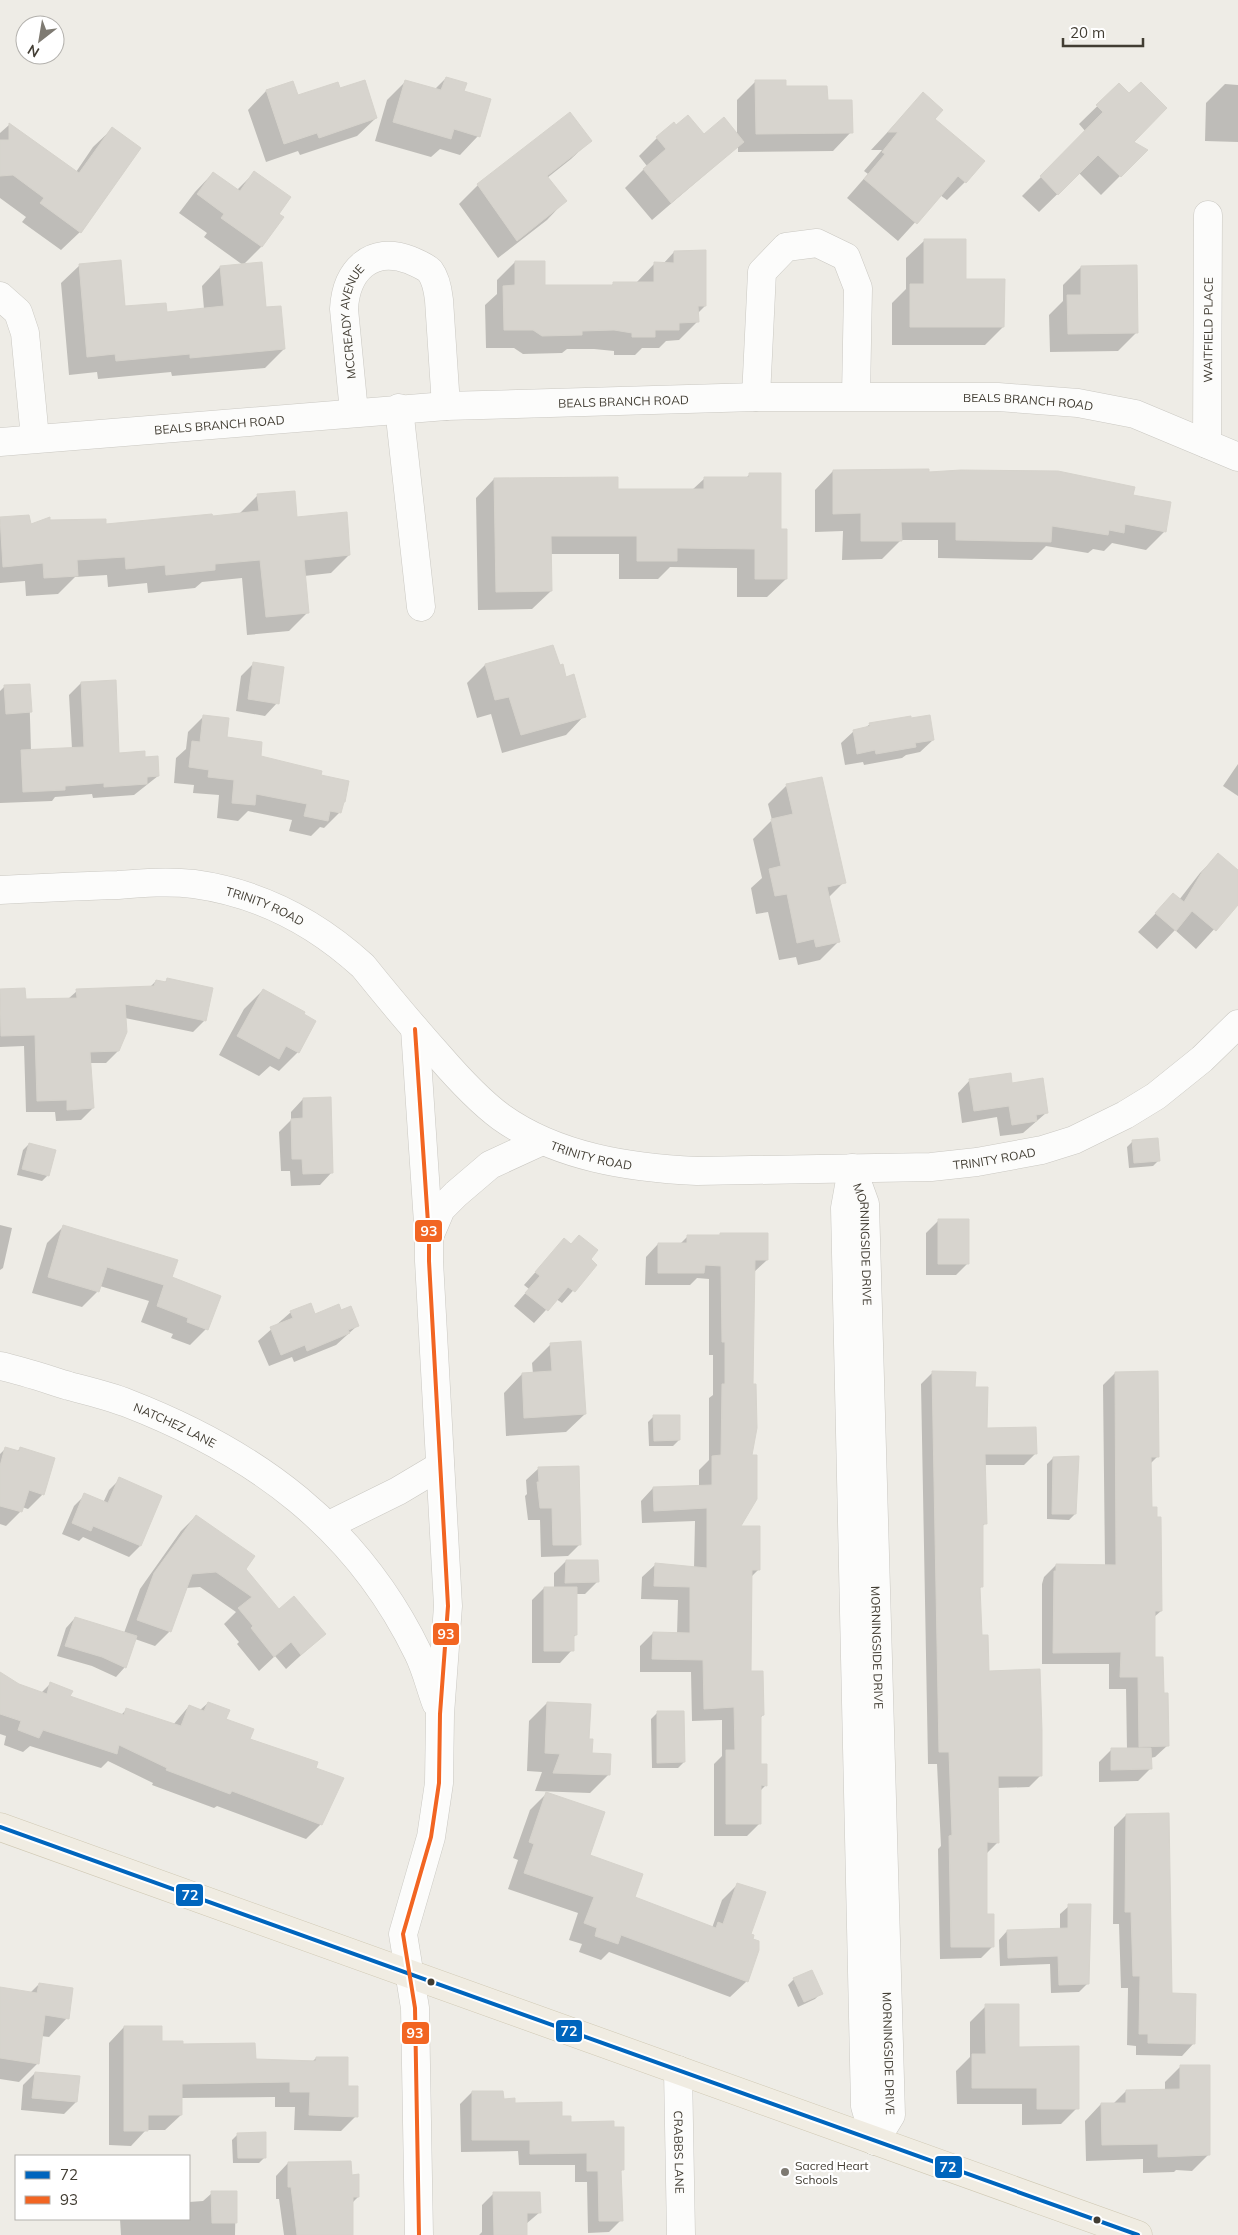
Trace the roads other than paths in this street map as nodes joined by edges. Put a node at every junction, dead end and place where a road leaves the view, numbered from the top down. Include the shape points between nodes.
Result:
1 (1208, 215) dead end
2 (0, 296) edge
3 (856, 396) junction
4 (756, 397) junction
5 (446, 406) junction
6 (399, 408) junction
7 (354, 412) junction
8 (35, 438) junction
9 (0, 442) edge
10 (1207, 444) junction
11 (1238, 457) edge
12 (421, 607) dead end
13 (0, 890) edge
14 (1238, 1024) edge
15 (415, 1029) junction
16 (542, 1141) junction
17 (852, 1168) junction
18 (429, 1238) junction
19 (0, 1366) edge
20 (440, 1466) junction
21 (329, 1525) junction
22 (440, 1714) junction
23 (0, 1827) edge
24 (408, 1974) junction
25 (678, 2070) junction
26 (875, 2141) junction
27 (419, 2235) edge
28 (681, 2235) edge
29 (1138, 2235) edge

1 - 10 street, WAITFIELD PLACE
2 - 8 street via 18,312 25,333
3 - 4 street, BEALS BRANCH ROAD
3 - 4 street via 858,288 846,257 817,243 786,247 762,272
3 - 10 street, BEALS BRANCH ROAD via 998,397 1078,403 1135,414
4 - 5 street, BEALS BRANCH ROAD
5 - 6 street, BEALS BRANCH ROAD
5 - 7 street, MCCREADY AVENUE via 436,283 430,271 420,264 400,256 379,256 363,264 352,276 345,293
6 - 7 street, BEALS BRANCH ROAD
6 - 12 street
7 - 8 street, BEALS BRANCH ROAD
8 - 9 street, BEALS BRANCH ROAD
10 - 11 street, BEALS BRANCH ROAD
13 - 15 street, TRINITY ROAD via 170,882 256,898 303,920 344,949 363,966
14 - 17 street, TRINITY ROAD via 1202,1059 1156,1096 1074,1140 1042,1150 977,1162 931,1167
15 - 16 street, TRINITY ROAD via 467,1088 502,1117
15 - 18 street
16 - 17 street, TRINITY ROAD via 615,1162 665,1170
16 - 18 street via 490,1165 456,1194 441,1209
17 - 26 street, MORNINGSIDE DRIVE via 865,1204 891,2115
18 - 20 street
19 - 21 street, NATCHEZ LANE via 126,1403 190,1430 277,1481
20 - 21 street
20 - 22 street via 448,1606
21 - 22 street, NATCHEZ LANE via 348,1545 392,1608 419,1654
22 - 24 street via 439,1783 431,1837 403,1934
23 - 24 main road
24 - 25 main road
24 - 27 street via 415,2008
25 - 26 main road
25 - 28 street, CRABBS LANE
26 - 29 main road

